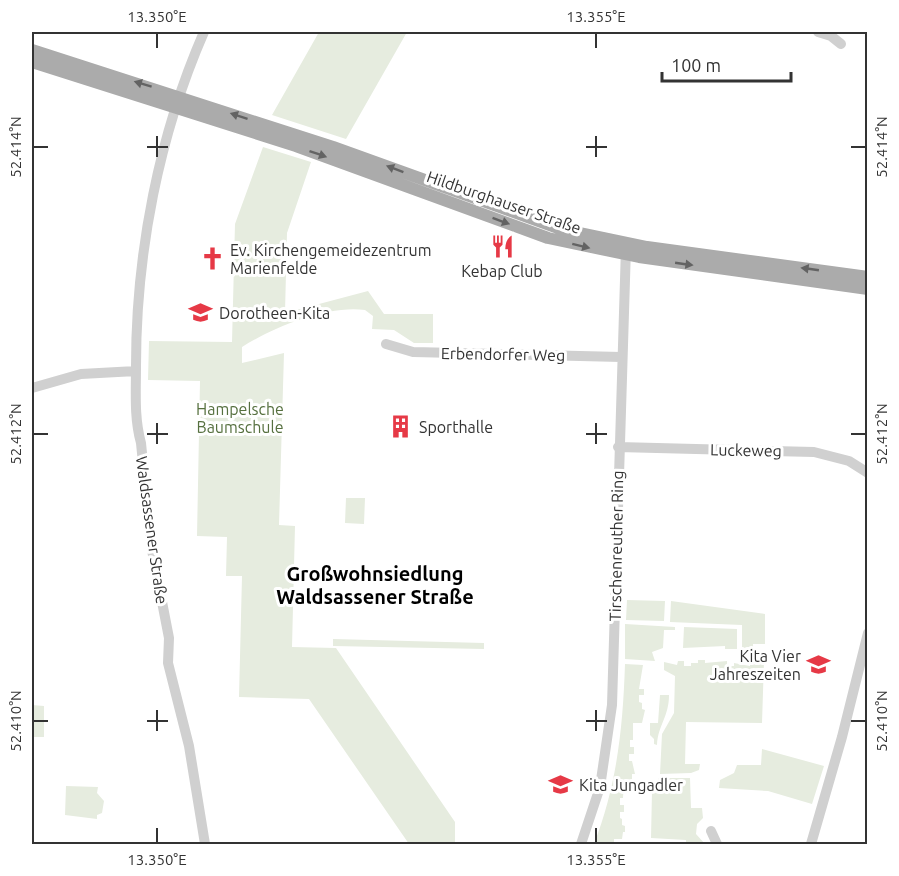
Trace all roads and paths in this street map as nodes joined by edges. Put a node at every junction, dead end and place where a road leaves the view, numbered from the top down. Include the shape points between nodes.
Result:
1 (204, 32) edge
2 (818, 32) edge
3 (841, 44) dead end
4 (32, 50) edge
5 (32, 62) edge
6 (178, 102) junction
7 (626, 249) junction
8 (867, 277) edge
9 (867, 289) edge
10 (386, 344) dead end
11 (621, 357) junction
12 (136, 371) junction
13 (32, 388) edge
14 (618, 447) junction
15 (867, 473) edge
16 (867, 633) edge
17 (711, 831) dead end
18 (205, 844) edge
19 (581, 844) edge
20 (717, 844) edge
21 (811, 844) edge

1 - 6 street, Waldsassener Straße
2 - 3 street
6 -> 4 main road, Hildburghauser Straße
5 - 6 main road, Hildburghauser Straße
6 - 7 main road, Hildburghauser Straße via 333,147 548,226
6 - 12 street, Waldsassener Straße via 147,232 139,291
8 -> 7 main road, Hildburghauser Straße
7 -> 9 main road, Hildburghauser Straße
7 - 11 street, Tirschenreuther Ring
10 - 11 street, Erbendorfer Weg via 413,352
11 - 14 street, Tirschenreuther Ring
12 - 13 street via 81,374
12 - 18 street, Waldsassener Straße via 137,428 151,545 169,638 168,663 189,746
14 - 15 street, Luckeweg via 814,452 849,460
14 - 19 street, Tirschenreuther Ring via 611,713 600,787
16 - 21 street
17 - 20 street

